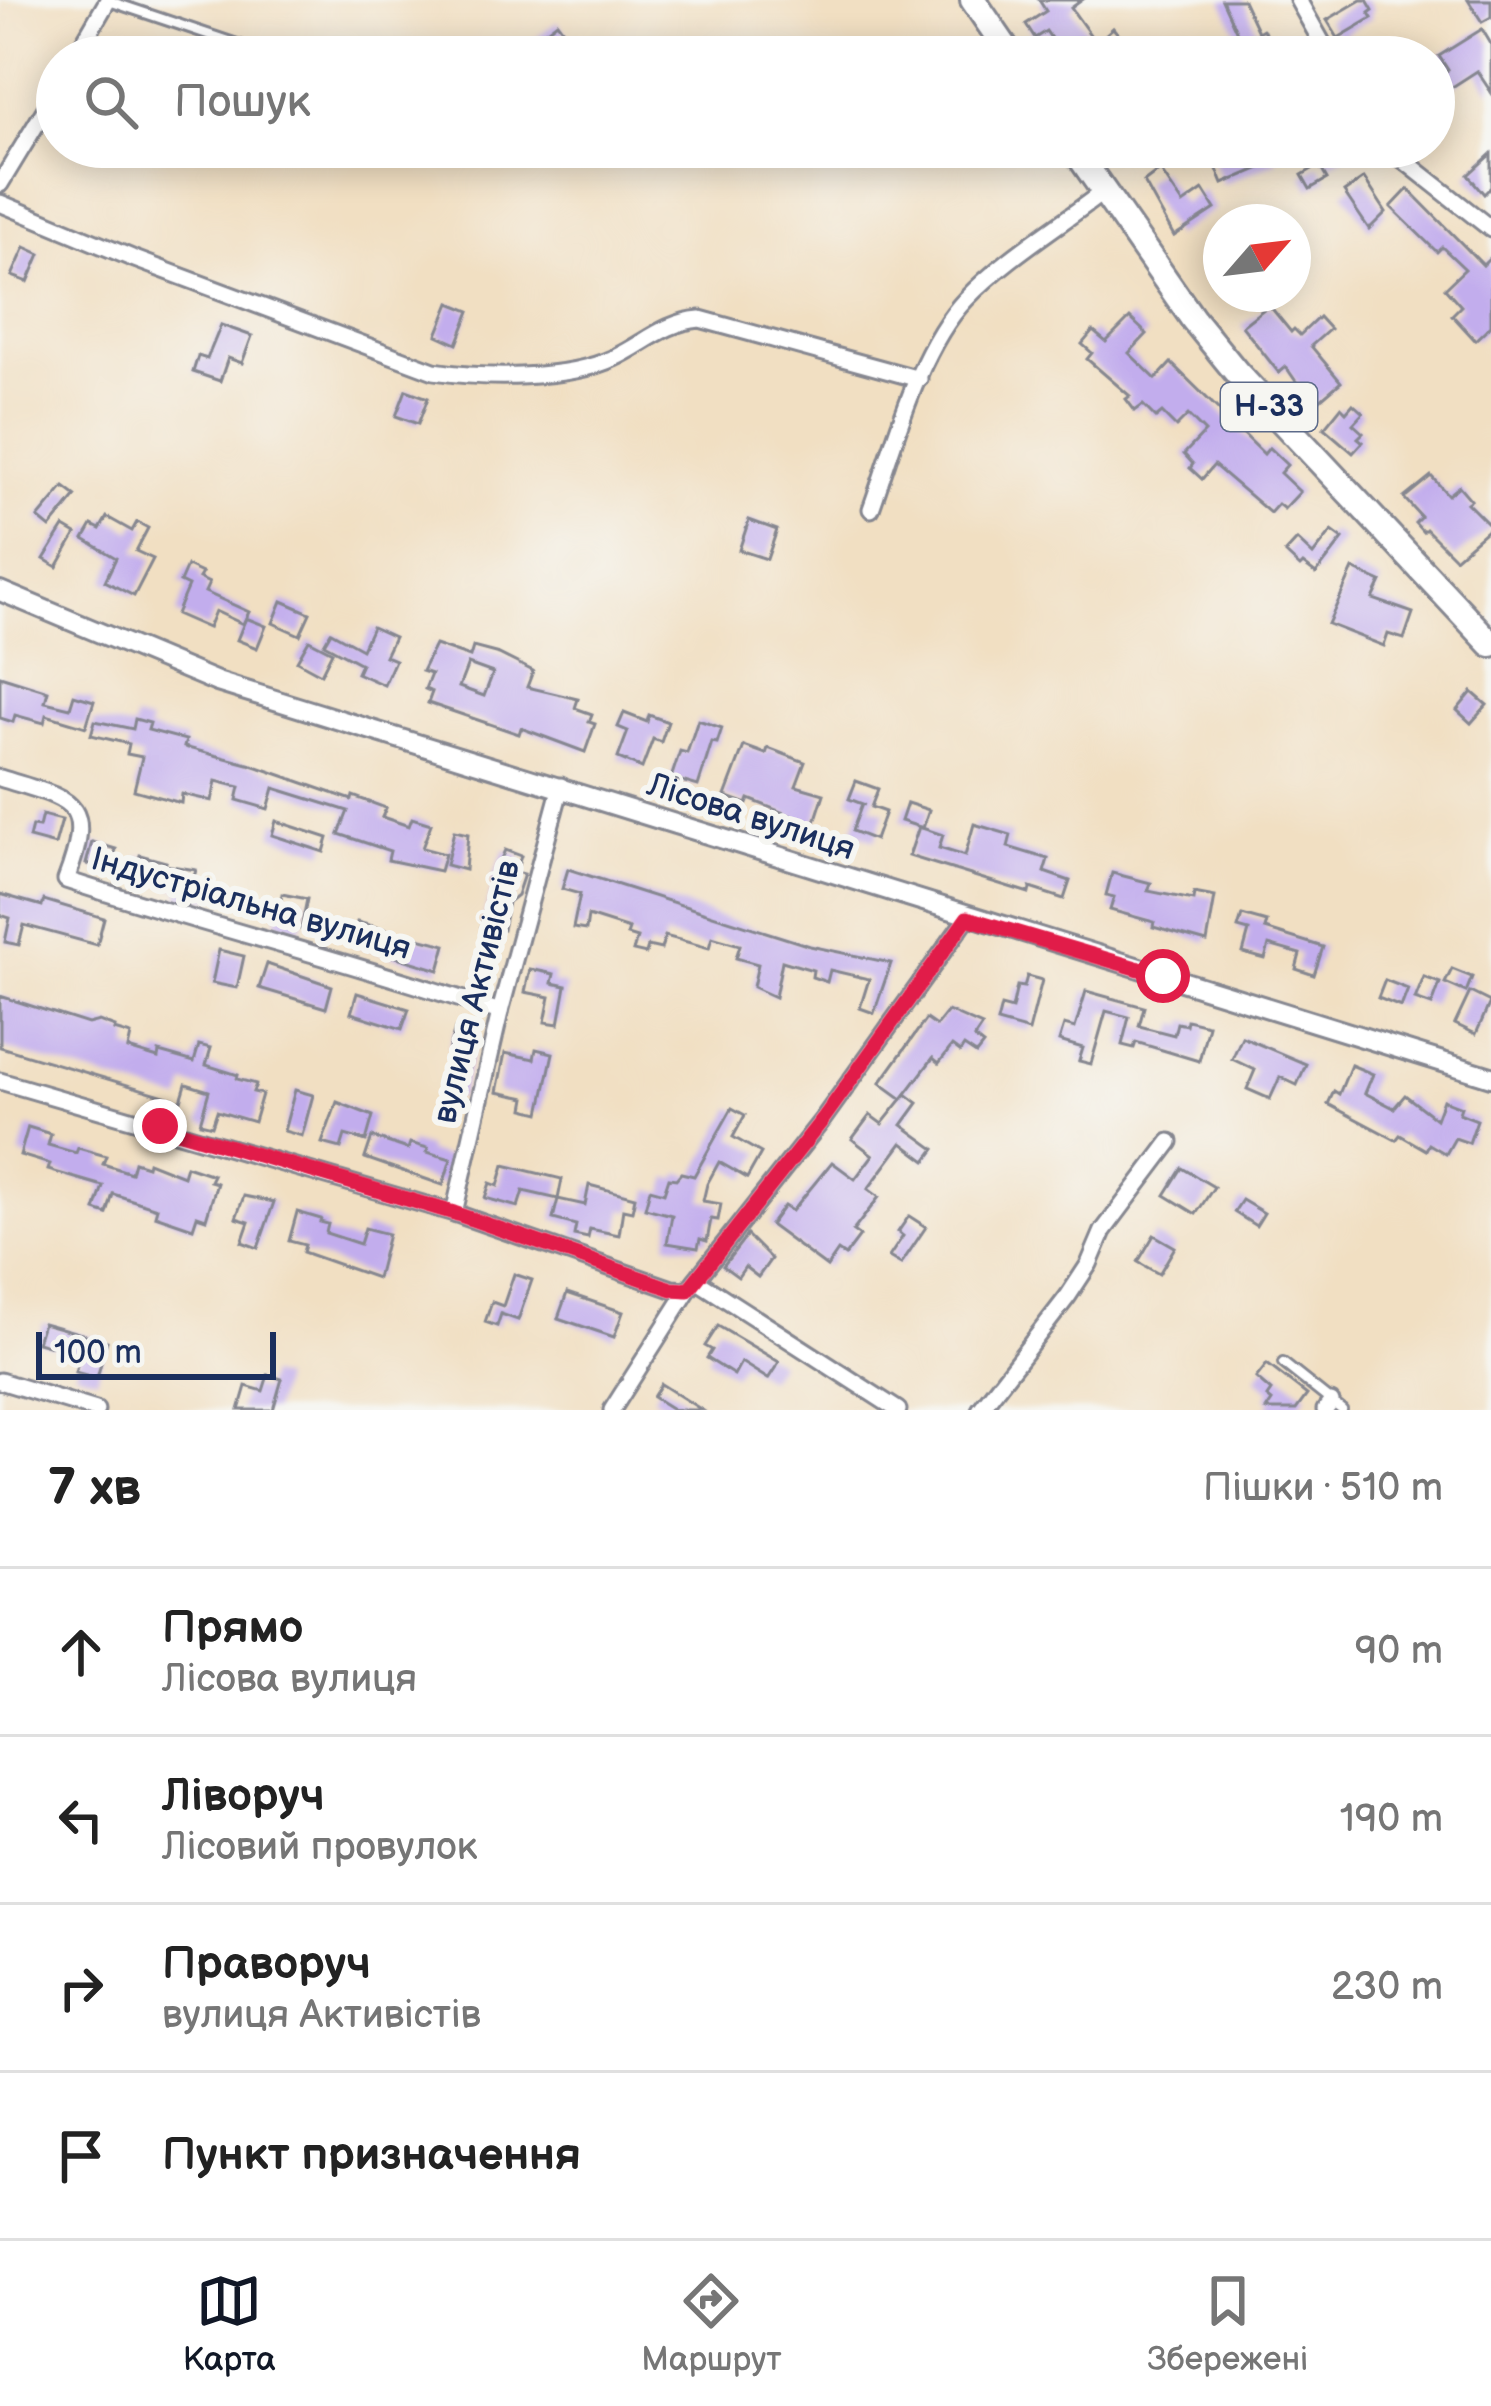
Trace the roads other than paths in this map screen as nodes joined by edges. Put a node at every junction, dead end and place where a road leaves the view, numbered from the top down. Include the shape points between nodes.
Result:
1 (108, 0) edge
2 (973, 0) edge
3 (1298, 0) edge
4 (87, 36) edge
5 (214, 36) edge
6 (998, 36) edge
7 (1318, 36) edge
8 (36, 125) edge
9 (1088, 168) edge
10 (1414, 168) edge
11 (0, 184) edge
12 (1104, 191) junction
13 (0, 202) edge
14 (1491, 229) edge
15 (919, 379) junction
16 (871, 509) dead end
17 (0, 591) edge
18 (1491, 644) edge
19 (0, 778) edge
20 (561, 786) junction
21 (967, 918) junction
22 (500, 1012) junction
23 (1491, 1077) edge
24 (0, 1082) edge
25 (1170, 1142) dead end
26 (454, 1213) junction
27 (692, 1285) junction
28 (1283, 1363) dead end
29 (0, 1381) edge
30 (1333, 1407) edge
31 (96, 1410) edge
32 (612, 1410) edge
33 (898, 1410) edge
34 (980, 1410) edge

1 - 4 street
1 - 5 lane
2 - 6 main road
3 - 7 street
8 - 11 street
9 - 12 main road, Н-33
10 - 14 street
12 - 15 street via 965,299
12 - 18 main road, Н-33 via 1237,373
13 - 15 street via 434,371 470,377 597,365 665,327 700,319
15 - 16 street
17 - 20 street, Лісова вулиця via 217,682
19 - 22 street, Індустріальна вулиця via 66,799 79,816 66,880
20 - 21 street, Лісова вулиця
20 - 22 street, вулиця Активістів
21 - 23 street, Лісова вулиця
21 - 27 street
22 - 26 street, вулиця Активістів
24 - 26 street
25 - 34 street
26 - 27 street via 672,1289
27 - 32 street
27 - 33 street
28 - 30 lane
29 - 31 street

